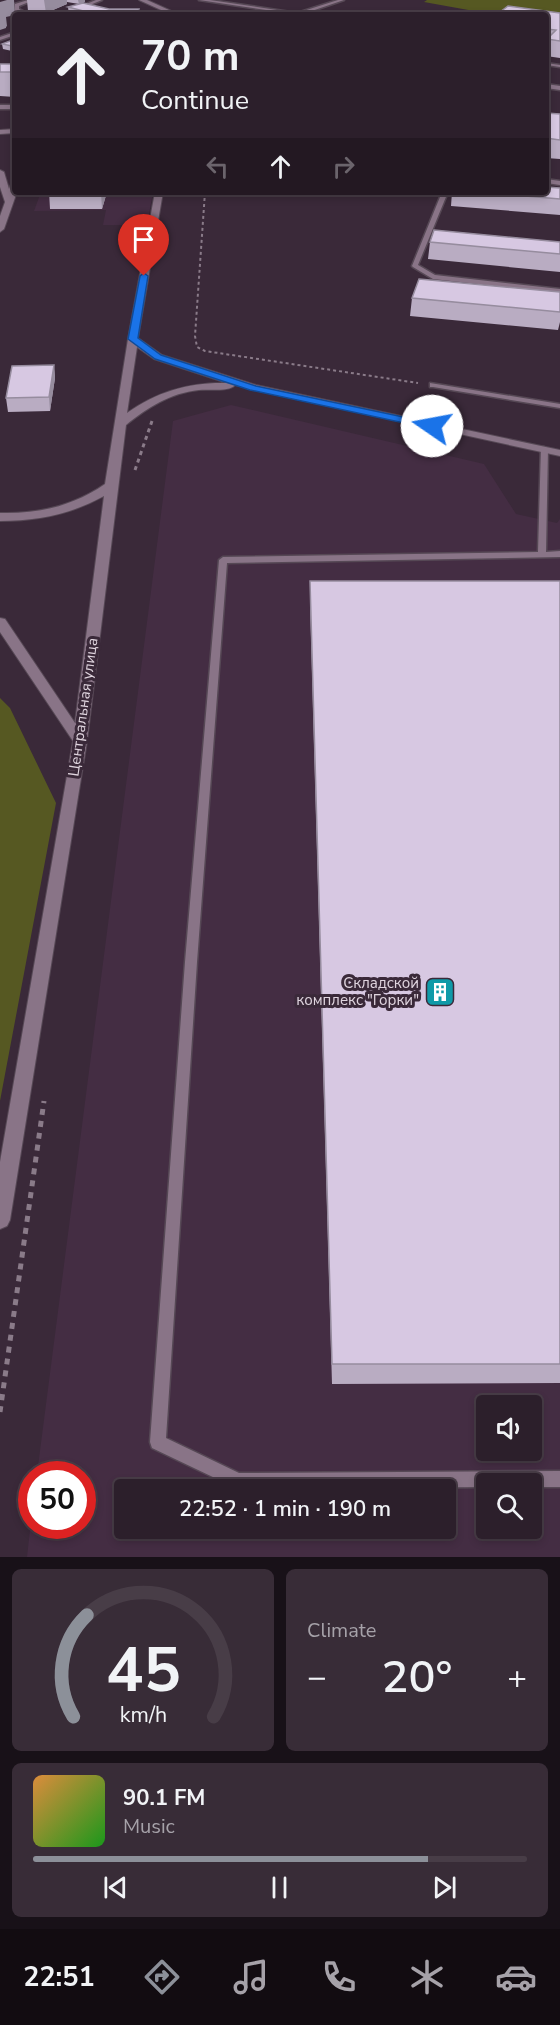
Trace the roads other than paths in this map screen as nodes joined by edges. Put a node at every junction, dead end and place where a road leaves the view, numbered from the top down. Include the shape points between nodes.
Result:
1 (32, 0) edge
2 (100, 0) edge
3 (142, 0) edge
4 (201, 0) edge
5 (342, 0) edge
6 (22, 12) edge
7 (69, 12) edge
8 (170, 12) edge
9 (277, 12) edge
10 (305, 12) edge
11 (550, 84) edge
12 (560, 88) edge
13 (0, 172) edge
14 (12, 191) edge
15 (158, 195) edge
16 (444, 195) edge
17 (8, 200) junction
18 (0, 229) edge
19 (560, 291) edge
20 (133, 339) junction
21 (433, 385) road end
22 (254, 388) junction
23 (560, 406) edge
24 (120, 424) junction
25 (544, 450) junction
26 (560, 453) edge
27 (111, 486) junction
28 (0, 517) edge
29 (542, 554) junction
30 (560, 554) edge
31 (0, 622) edge
32 (80, 741) junction
33 (0, 1220) edge
34 (560, 1479) edge

1 - 6 lane via 17,5
2 - 7 lane
3 - 8 main road
4 - 9 lane
5 - 10 lane
11 - 12 lane
13 - 17 main road
14 - 17 main road
15 - 20 main road, Центральная улица
16 - 19 lane via 415,266 433,277
17 - 18 main road
20 - 22 main road via 158,357
20 - 24 main road, Центральная улица
21 - 23 lane
22 - 24 main road via 197,386 178,390 142,406
22 - 25 main road
24 - 27 main road, Центральная улица
25 - 26 main road
25 - 29 lane
27 - 28 main road via 93,499 63,509 32,516
27 - 32 main road, Центральная улица
29 - 30 lane
29 - 34 lane via 223,560 158,1442 238,1481
31 - 32 main road
32 - 33 main road, Центральная улица

